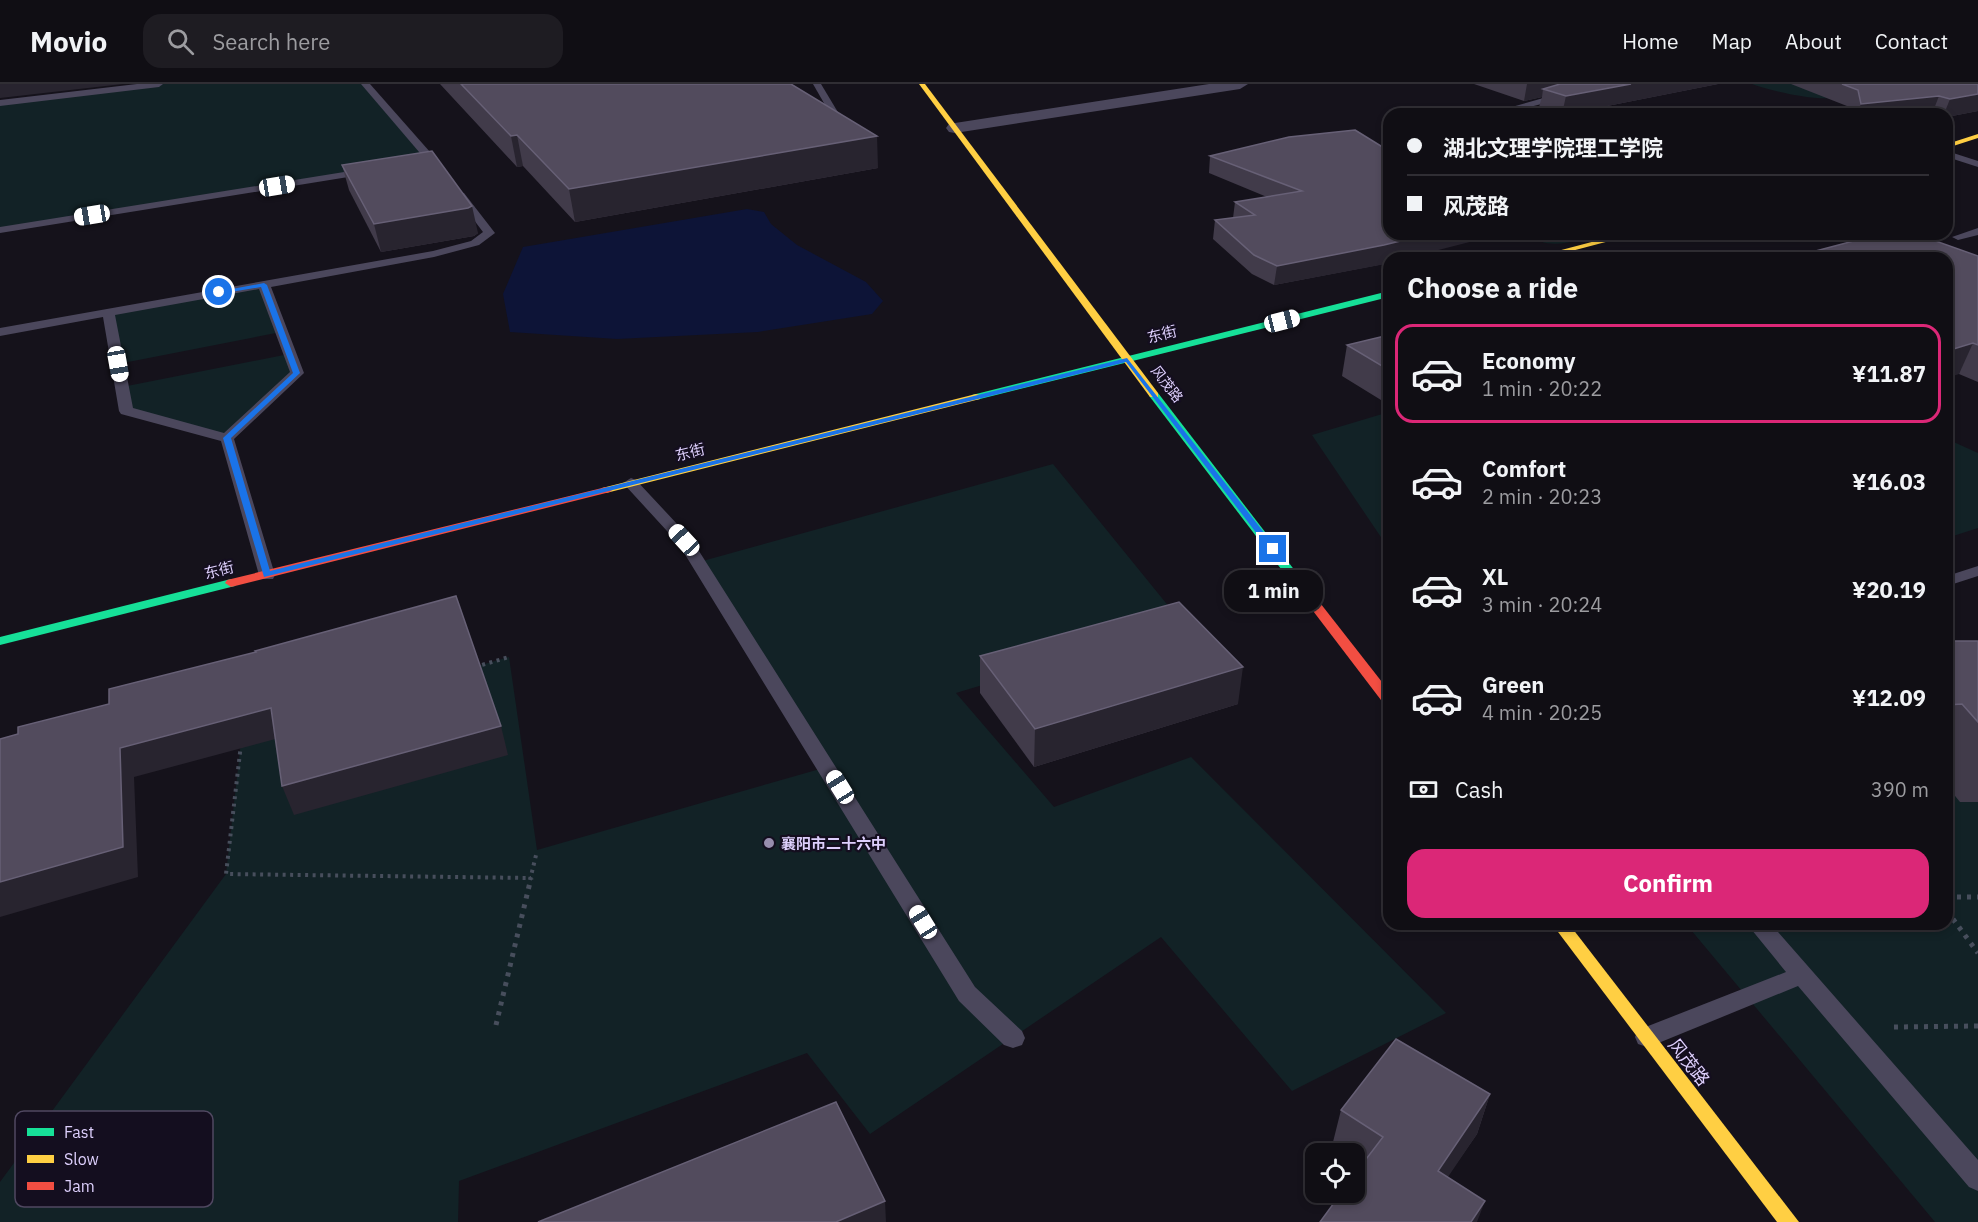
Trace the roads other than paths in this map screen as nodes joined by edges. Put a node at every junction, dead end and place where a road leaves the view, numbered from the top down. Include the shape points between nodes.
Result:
1 (159, 84) edge
2 (365, 84) edge
3 (818, 84) edge
4 (922, 84) edge
5 (1240, 84) edge
6 (1554, 98) edge
7 (0, 103) edge
8 (1515, 108) edge
9 (955, 128) junction
10 (845, 132) edge
11 (1978, 136) edge
12 (1953, 145) edge
13 (1953, 156) edge
14 (1978, 164) edge
15 (379, 169) edge
16 (0, 230) edge
17 (1978, 231) edge
18 (1608, 240) edge
19 (1936, 244) edge
20 (1960, 246) joint
21 (1559, 252) edge
22 (264, 285) junction
23 (1383, 296) edge
24 (108, 312) junction
25 (0, 332) edge
26 (1127, 360) junction
27 (227, 438) junction
28 (632, 483) junction
29 (1978, 571) edge
30 (267, 575) junction
31 (1953, 579) edge
32 (0, 641) edge
33 (1383, 693) edge
34 (1565, 930) edge
35 (1763, 930) edge
36 (1802, 975) junction
37 (1647, 1037) junction
38 (1013, 1038) dead end
39 (1978, 1179) edge
40 (1789, 1222) edge

1 - 7 lane
2 - 22 lane via 489,233 475,243 434,254
3 - 10 lane
4 - 9 street, 风茂路
5 - 9 street
6 - 8 lane
9 - 26 street, 风茂路
11 - 12 street
13 - 14 lane
15 - 16 lane
17 - 20 lane
18 - 21 street
19 - 20 street
22 - 24 lane
22 - 27 lane via 297,373
23 - 26 street, 东街
24 - 25 lane
24 - 27 lane via 126,411
26 - 28 street, 东街
26 - 33 street, 风茂路
27 - 30 lane
28 - 30 street, 东街
28 - 38 lane via 684,540 967,994
29 - 31 lane
30 - 32 street, 东街
34 - 37 street, 风茂路
35 - 36 lane
36 - 37 lane
36 - 39 lane
37 - 40 street, 风茂路

